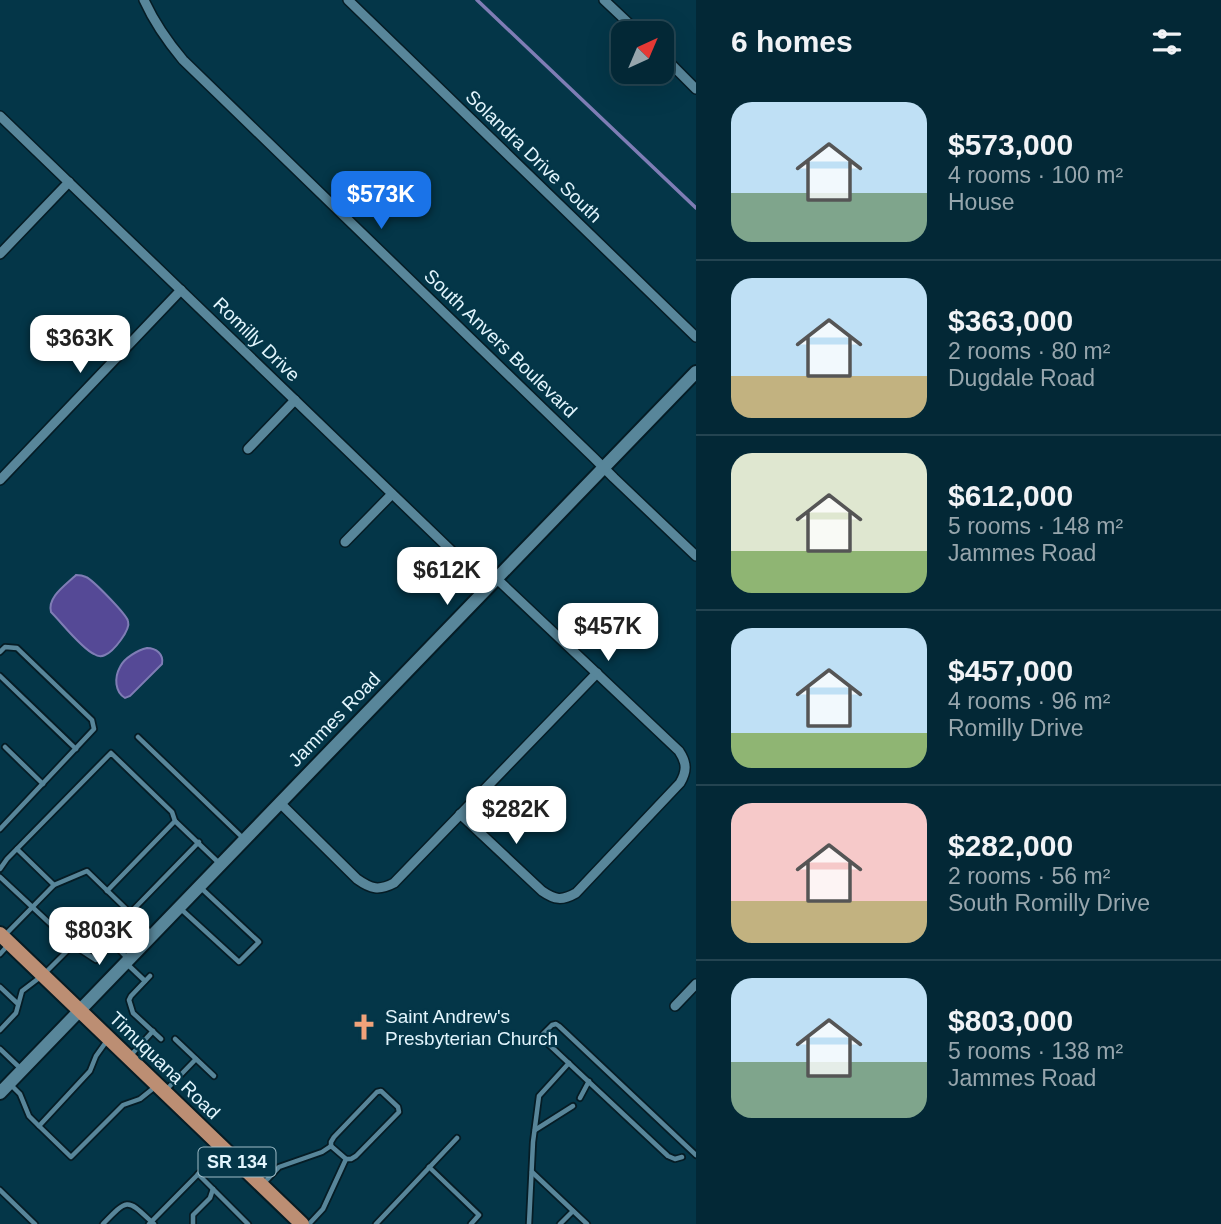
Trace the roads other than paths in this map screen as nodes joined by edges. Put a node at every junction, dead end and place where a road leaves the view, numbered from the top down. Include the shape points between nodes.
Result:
1 (144, 0) edge
2 (348, 0) edge
3 (604, 0) edge
4 (626, 21) edge
5 (674, 67) edge
6 (696, 89) edge
7 (0, 116) edge
8 (69, 182) junction
9 (0, 254) edge
10 (181, 290) junction
11 (696, 337) edge
12 (696, 372) edge
13 (295, 400) junction
14 (248, 449) dead end
15 (604, 468) junction
16 (0, 480) edge
17 (392, 494) junction
18 (345, 542) dead end
19 (696, 556) edge
20 (493, 583) junction
21 (0, 652) edge
22 (597, 673) junction
23 (0, 676) edge
24 (138, 737) dead end
25 (5, 747) dead end
26 (76, 749) junction
27 (43, 784) junction
28 (280, 803) junction
29 (460, 814) junction
30 (175, 821) junction
31 (0, 829) edge
32 (244, 839) junction
33 (199, 842) junction
34 (17, 849) junction
35 (221, 864) junction
36 (0, 869) edge
37 (0, 877) edge
38 (54, 886) junction
39 (200, 886) junction
40 (107, 891) junction
41 (33, 907) junction
42 (179, 908) junction
43 (130, 913) junction
44 (136, 919) junction
45 (152, 935) junction
46 (3, 942) edge
47 (113, 943) junction
48 (73, 945) junction
49 (127, 961) junction
50 (43, 975) junction
51 (150, 976) dead end
52 (145, 981) junction
53 (696, 984) edge
54 (0, 987) edge
55 (18, 1004) junction
56 (676, 1006) dead end
57 (80, 1011) junction
58 (0, 1030) edge
59 (153, 1031) junction
60 (109, 1038) junction
61 (160, 1039) dead end
62 (175, 1039) dead end
63 (0, 1049) edge
64 (128, 1058) junction
65 (196, 1059) junction
66 (569, 1063) junction
67 (22, 1070) junction
68 (214, 1076) dead end
69 (589, 1081) junction
70 (5, 1088) edge
71 (161, 1089) junction
72 (580, 1098) dead end
73 (573, 1106) dead end
74 (39, 1126) junction
75 (534, 1131) junction
76 (457, 1138) dead end
77 (331, 1146) junction
78 (223, 1148) junction
79 (696, 1155) edge
80 (682, 1157) dead end
81 (346, 1159) junction
82 (429, 1167) junction
83 (531, 1171) junction
84 (198, 1174) junction
85 (262, 1185) junction
86 (214, 1188) junction
87 (0, 1190) edge
88 (573, 1211) junction
89 (151, 1223) edge
90 (35, 1224) edge
91 (103, 1224) edge
92 (193, 1224) edge
93 (247, 1224) edge
94 (302, 1224) edge
95 (309, 1224) edge
96 (376, 1224) edge
97 (471, 1224) edge
98 (529, 1224) edge
99 (560, 1224) edge
100 (587, 1224) edge

1 - 15 street, South Anvers Boulevard via 167,42 183,60
2 - 11 street, Solandra Drive South
3 - 4 street
5 - 6 street
7 - 8 street, Romilly Drive
8 - 9 street
8 - 10 street, Romilly Drive
10 - 13 street, Romilly Drive
10 - 16 street
12 - 15 street, Jammes Road
13 - 14 street
13 - 17 street, Romilly Drive
15 - 19 street, South Anvers Boulevard
15 - 20 street, Jammes Road
17 - 18 street
17 - 20 street, Romilly Drive
20 - 22 street, Romilly Drive
20 - 28 street, Jammes Road
21 - 26 lane via 5,647 16,648 92,720 94,729
22 - 29 street
22 - 29 street, Romilly Drive via 679,751 686,766 680,783 576,893 559,899 541,891
23 - 26 lane
24 - 32 lane
25 - 27 lane
26 - 27 lane
27 - 31 lane
28 - 29 street via 357,879 375,888 394,883
28 - 32 street, Jammes Road
30 - 33 lane
30 - 34 lane via 172,812 111,752
30 - 40 lane
32 - 35 street, Jammes Road
33 - 35 lane
33 - 43 lane
34 - 36 lane
34 - 38 lane
35 - 39 street, Jammes Road
37 - 41 lane
38 - 40 lane via 87,872
38 - 41 lane
39 - 42 street, Jammes Road
39 - 42 lane via 259,942 239,962
40 - 43 lane
41 - 46 lane
41 - 48 lane
42 - 45 street, Jammes Road
43 - 44 lane
44 - 45 lane
44 - 47 lane
45 - 49 street, Jammes Road
46 - 50 main road, Timuquana Road / SR 134
47 - 48 lane via 96,960
47 - 49 lane
48 - 50 lane
49 - 52 lane
49 - 57 street, Jammes Road
50 - 55 lane via 22,991
50 - 57 main road, Timuquana Road / SR 134
51 - 52 lane
52 - 59 lane via 129,1000 133,1013
53 - 56 street
54 - 55 lane
55 - 58 lane
57 - 60 main road, Timuquana Road / SR 134
57 - 67 street, Jammes Road
59 - 61 lane
59 - 64 lane
60 - 64 main road, Timuquana Road / SR 134
60 - 74 lane via 90,1071
62 - 65 lane
63 - 67 lane
64 - 71 main road, Timuquana Road / SR 134
65 - 68 lane
65 - 71 lane
66 - 69 lane
66 - 75 lane via 539,1096
66 - 79 lane via 543,1039 552,1025 559,1026
67 - 70 street, Jammes Road
69 - 72 lane
69 - 80 lane via 668,1156
70 - 74 lane via 20,1094
71 - 74 lane via 123,1105 71,1157
71 - 78 main road, Timuquana Road / SR 134
73 - 75 lane
75 - 83 lane
76 - 82 lane
77 - 81 lane
77 - 81 lane via 334,1137 381,1091 399,1112 355,1156
77 - 85 lane via 279,1167
78 - 84 lane
78 - 85 main road, Timuquana Road / SR 134
81 - 95 lane via 323,1209
82 - 96 lane
82 - 97 lane via 479,1215
83 - 88 lane
83 - 98 lane
84 - 86 lane
84 - 89 lane
85 - 94 main road, Timuquana Road / SR 134
86 - 92 lane via 193,1215
86 - 93 lane
87 - 90 lane
88 - 99 lane
88 - 100 lane
89 - 91 lane via 129,1203

